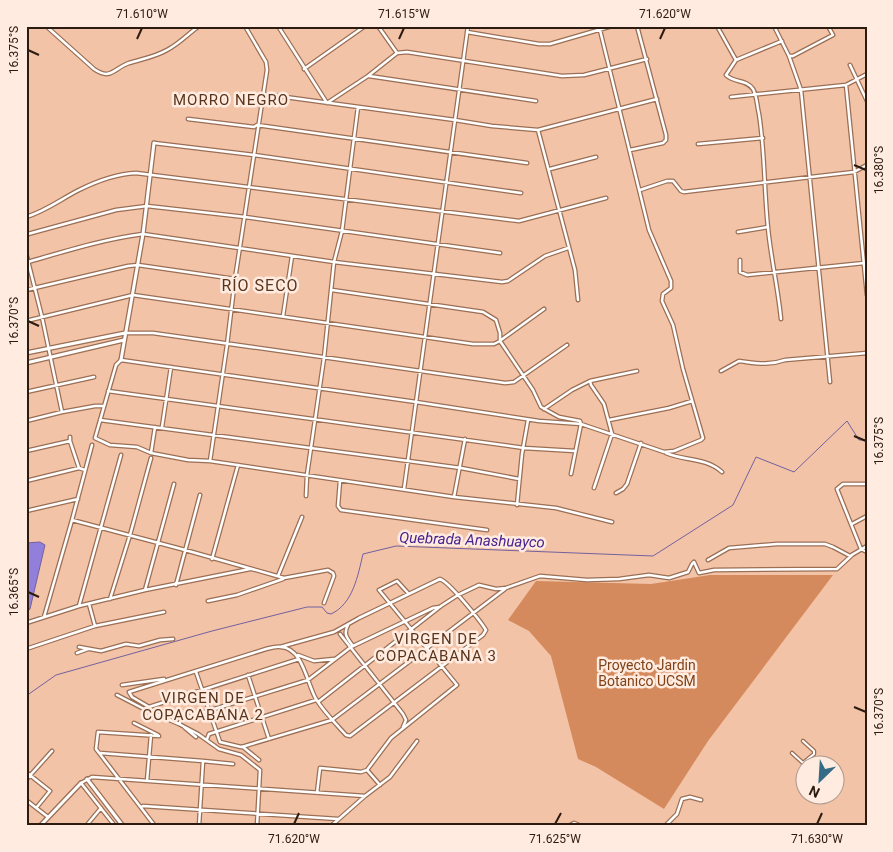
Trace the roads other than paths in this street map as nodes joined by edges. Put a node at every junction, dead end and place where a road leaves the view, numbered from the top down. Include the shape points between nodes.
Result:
1 (46, 26) edge
2 (199, 26) edge
3 (245, 26) edge
4 (278, 26) edge
5 (365, 26) edge
6 (378, 26) edge
7 (468, 26) edge
8 (612, 26) edge
9 (638, 26) edge
10 (717, 26) edge
11 (774, 26) edge
12 (828, 26) edge
13 (600, 28) edge
14 (467, 32) junction
15 (782, 41) junction
16 (397, 53) junction
17 (789, 56) junction
18 (647, 59) junction
19 (736, 60) junction
20 (463, 61) junction
21 (850, 65) dead end
22 (610, 68) junction
23 (304, 69) junction
24 (867, 74) edge
25 (368, 76) junction
26 (856, 80) junction
27 (846, 85) junction
28 (459, 90) junction
29 (801, 90) junction
30 (263, 94) junction
31 (756, 95) junction
32 (731, 97) dead end
33 (657, 99) junction
34 (867, 101) edge
35 (536, 102) dead end
36 (327, 103) junction
37 (358, 107) junction
38 (620, 109) junction
39 (188, 119) dead end
40 (455, 120) junction
41 (257, 125) junction
42 (538, 130) junction
43 (354, 138) junction
44 (762, 138) junction
45 (154, 143) joint
46 (698, 144) dead end
47 (630, 150) junction
48 (451, 151) junction
49 (254, 155) junction
50 (596, 157) dead end
51 (527, 163) dead end
52 (867, 165) edge
53 (350, 169) junction
54 (550, 169) junction
55 (854, 172) junction
56 (151, 174) junction
57 (810, 177) junction
58 (446, 182) junction
59 (765, 182) junction
60 (248, 186) junction
61 (640, 190) junction
62 (522, 193) dead end
63 (346, 198) junction
64 (606, 198) dead end
65 (147, 206) junction
66 (442, 211) junction
67 (559, 211) junction
68 (26, 217) edge
69 (245, 217) junction
70 (768, 227) junction
71 (342, 230) junction
72 (738, 232) dead end
73 (143, 234) junction
74 (26, 237) edge
75 (438, 245) junction
76 (239, 248) junction
77 (568, 248) junction
78 (26, 253) edge
79 (500, 253) dead end
80 (867, 255) edge
81 (292, 256) junction
82 (863, 258) junction
83 (740, 260) dead end
84 (28, 262) junction
85 (334, 262) junction
86 (864, 263) junction
87 (138, 265) junction
88 (819, 268) junction
89 (774, 272) junction
90 (433, 274) junction
91 (235, 279) junction
92 (34, 288) junction
93 (26, 290) edge
94 (332, 290) junction
95 (133, 295) junction
96 (867, 295) edge
97 (578, 300) dead end
98 (430, 304) junction
99 (231, 309) junction
100 (544, 309) dead end
101 (283, 316) junction
102 (42, 317) junction
103 (781, 319) dead end
104 (26, 321) edge
105 (328, 323) junction
106 (125, 333) junction
107 (426, 337) junction
108 (124, 340) junction
109 (500, 341) junction
110 (228, 344) junction
111 (567, 345) dead end
112 (49, 348) junction
113 (26, 353) edge
114 (867, 353) edge
115 (51, 356) junction
116 (828, 357) junction
117 (324, 358) junction
118 (121, 360) junction
119 (26, 362) edge
120 (171, 367) junction
121 (421, 371) junction
122 (637, 371) dead end
123 (721, 371) dead end
124 (522, 375) junction
125 (223, 376) junction
126 (94, 377) dead end
127 (590, 381) junction
128 (830, 382) dead end
129 (56, 385) junction
130 (320, 389) junction
131 (108, 391) junction
132 (26, 392) edge
133 (166, 398) junction
134 (692, 400) junction
135 (416, 402) junction
136 (104, 406) junction
137 (218, 406) junction
138 (544, 409) junction
139 (62, 412) junction
140 (315, 419) junction
141 (100, 420) junction
142 (528, 420) junction
143 (609, 420) junction
144 (26, 421) edge
145 (581, 424) junction
146 (155, 427) junction
147 (162, 427) junction
148 (412, 433) junction
149 (612, 434) junction
150 (213, 435) junction
151 (465, 439) junction
152 (641, 443) junction
153 (92, 445) dead end
154 (311, 448) junction
155 (524, 448) junction
156 (26, 451) edge
157 (575, 451) junction
158 (664, 452) junction
159 (151, 453) junction
160 (121, 456) dead end
161 (151, 458) dead end
162 (210, 461) junction
163 (408, 462) junction
164 (238, 465) junction
165 (79, 468) junction
166 (461, 468) junction
167 (85, 470) junction
168 (722, 472) dead end
169 (571, 474) dead end
170 (307, 476) junction
171 (519, 479) junction
172 (26, 481) edge
173 (340, 481) junction
174 (174, 484) dead end
175 (867, 484) edge
176 (594, 488) dead end
177 (404, 489) junction
178 (616, 493) dead end
179 (200, 495) dead end
180 (306, 496) dead end
181 (454, 497) junction
182 (78, 499) junction
183 (517, 505) junction
184 (26, 511) edge
185 (867, 516) edge
186 (302, 517) dead end
187 (72, 520) junction
188 (612, 522) dead end
189 (852, 524) junction
190 (102, 528) junction
191 (487, 530) dead end
192 (130, 536) junction
193 (158, 543) junction
194 (867, 546) edge
195 (861, 549) junction
196 (185, 550) junction
197 (867, 552) edge
198 (852, 555) junction
199 (212, 559) junction
200 (708, 560) dead end
201 (253, 568) junction
202 (278, 576) junction
203 (284, 578) junction
204 (176, 585) junction
205 (506, 588) junction
206 (145, 590) junction
207 (408, 594) junction
208 (458, 595) junction
209 (110, 599) junction
210 (208, 601) dead end
211 (390, 602) junction
212 (324, 603) dead end
213 (89, 604) junction
214 (79, 606) junction
215 (442, 606) junction
216 (164, 612) dead end
217 (473, 613) junction
218 (44, 617) junction
219 (405, 621) junction
220 (26, 623) edge
221 (349, 623) junction
222 (95, 626) junction
223 (412, 630) junction
224 (340, 634) dead end
225 (173, 639) dead end
226 (280, 646) junction
227 (79, 647) dead end
228 (352, 647) junction
229 (426, 648) junction
230 (26, 649) edge
231 (90, 649) junction
232 (77, 653) dead end
233 (297, 655) junction
234 (300, 659) junction
235 (335, 659) junction
236 (365, 666) junction
237 (442, 668) junction
238 (196, 671) junction
239 (248, 675) junction
240 (173, 677) junction
241 (308, 680) junction
242 (379, 684) junction
243 (122, 685) dead end
244 (201, 690) junction
245 (117, 695) dead end
246 (255, 696) junction
247 (317, 701) junction
248 (394, 703) junction
249 (209, 711) junction
250 (262, 718) junction
251 (332, 720) junction
252 (134, 723) dead end
253 (180, 724) junction
254 (401, 731) junction
255 (217, 732) junction
256 (151, 735) junction
257 (196, 737) dead end
258 (206, 739) junction
259 (269, 739) junction
260 (417, 741) dead end
261 (803, 741) dead end
262 (242, 747) junction
263 (52, 751) dead end
264 (100, 753) junction
265 (792, 753) dead end
266 (149, 757) junction
267 (259, 760) dead end
268 (203, 761) junction
269 (233, 764) dead end
270 (366, 770) junction
271 (26, 772) edge
272 (30, 776) junction
273 (119, 778) junction
274 (86, 779) junction
275 (26, 780) edge
276 (147, 781) junction
277 (81, 784) junction
278 (380, 785) junction
279 (201, 786) junction
280 (259, 790) junction
281 (318, 793) junction
282 (364, 796) junction
283 (26, 800) edge
284 (701, 800) dead end
285 (37, 807) junction
286 (141, 807) junction
287 (101, 808) junction
288 (200, 810) junction
289 (258, 814) junction
290 (48, 817) junction
291 (338, 819) junction
292 (40, 826) edge
293 (86, 826) edge
294 (115, 826) edge
295 (123, 826) edge
296 (155, 826) edge
297 (199, 826) edge
298 (257, 826) edge
299 (331, 826) edge
300 (569, 826) edge
301 (581, 826) edge
302 (665, 826) edge

1 - 2 street via 94,69 107,75 129,63 169,50
3 - 30 street via 266,62
4 - 23 street
5 - 23 street
6 - 16 street
7 - 14 street
8 - 13 street
9 - 18 street
10 - 19 street
11 - 15 street
12 - 17 street via 833,35
13 - 14 street via 550,44
13 - 22 street
14 - 20 street
15 - 17 street
15 - 19 street
16 - 20 street
16 - 25 street
17 - 29 street
18 - 22 street
18 - 33 street
19 - 31 street via 726,75 731,80 750,85
20 - 22 street via 562,76 584,75
20 - 28 street
21 - 26 street
22 - 38 street
23 - 36 street
24 - 26 street
25 - 28 street
25 - 36 street
26 - 27 street
26 - 34 street
27 - 29 street
27 - 55 street
28 - 35 street
28 - 40 street
29 - 31 street
29 - 57 street
30 - 36 street
30 - 41 street
31 - 32 street
31 - 44 street
33 - 38 street
33 - 47 street via 666,140
36 - 37 street
37 - 40 street
37 - 43 street
38 - 42 street
38 - 47 street
39 - 41 street
40 - 42 street
40 - 48 street
41 - 43 street
41 - 49 street
42 - 54 street
43 - 48 street
43 - 53 street
44 - 46 street
44 - 59 street
45 - 49 street
45 - 56 street
47 - 61 street
48 - 51 street
48 - 58 street
49 - 53 street
49 - 60 street
50 - 54 street
52 - 55 street
53 - 58 street
53 - 63 street
54 - 67 street
55 - 57 street
55 - 82 street
56 - 60 street
56 - 65 street
56 - 68 street via 120,174 78,190 51,207
57 - 59 street
57 - 88 street
58 - 62 street
58 - 66 street
59 - 61 street via 684,192 673,181 667,181
59 - 70 street
60 - 63 street
60 - 69 street
61 - 134 street via 652,242 671,281 672,288 663,294 662,301 673,325
63 - 66 street
63 - 71 street
64 - 67 street
65 - 69 street
65 - 73 street
65 - 74 street via 116,210
66 - 67 street via 519,221
66 - 75 street
67 - 77 street
69 - 71 street
69 - 76 street
70 - 72 street
70 - 89 street
71 - 75 street
71 - 85 street
73 - 76 street
73 - 84 street
73 - 87 street
75 - 79 street
75 - 90 street
76 - 81 street
76 - 91 street
77 - 90 street via 545,256 508,281
77 - 97 street via 575,270
78 - 84 street
80 - 82 street
81 - 85 street
81 - 101 street
82 - 86 street
83 - 89 street via 740,272 748,275
84 - 92 street
85 - 90 street
85 - 94 street
86 - 88 street
86 - 96 street
87 - 91 street
87 - 92 street
87 - 95 street
88 - 89 street
88 - 116 street
89 - 103 street
90 - 98 street
91 - 99 street
92 - 93 street
92 - 102 street
94 - 98 street
94 - 105 street
95 - 99 street
95 - 102 street
95 - 106 street
98 - 107 street
98 - 109 street via 488,314 498,324
99 - 101 street
99 - 110 street
100 - 109 street
101 - 105 street
102 - 104 street
102 - 112 street
105 - 107 street
105 - 117 street
106 - 108 street
106 - 110 street via 153,333
106 - 112 street
107 - 109 street via 473,344
107 - 121 street
108 - 115 street
108 - 118 street
109 - 124 street
110 - 117 street
110 - 125 street
111 - 124 street
112 - 113 street
112 - 115 street
114 - 116 street
115 - 119 street
115 - 129 street
116 - 123 street via 762,365 739,360
116 - 128 street
117 - 121 street
117 - 130 street
118 - 120 street
118 - 131 street
120 - 125 street
120 - 133 street
121 - 124 street via 505,383 514,382
121 - 135 street
122 - 127 street
124 - 138 street
125 - 130 street
125 - 137 street
126 - 129 street
127 - 138 street
127 - 143 street via 604,404
129 - 132 street
129 - 139 street
130 - 135 street
130 - 140 street
131 - 133 street
131 - 136 street
133 - 137 street
133 - 147 street
134 - 143 street
134 - 158 street via 703,438
135 - 142 street
135 - 148 street
136 - 139 street
136 - 141 street
137 - 140 street
137 - 150 street
138 - 145 street
139 - 144 street
140 - 148 street
140 - 154 street
141 - 146 street
141 - 159 street via 94,438 110,445 137,447
142 - 145 street
142 - 155 street
143 - 149 street
145 - 149 street
145 - 157 street
146 - 147 street
146 - 159 street
147 - 150 street
148 - 151 street
148 - 163 street
149 - 152 street
149 - 176 street
150 - 154 street
150 - 162 street
151 - 155 street
151 - 166 street
152 - 158 street
152 - 178 street via 627,484
153 - 167 street
154 - 163 street
154 - 170 street
155 - 157 street
155 - 171 street
156 - 165 street via 70,439
157 - 169 street
158 - 168 street via 692,458
159 - 162 street
160 - 190 street
161 - 192 street
162 - 164 street
163 - 166 street
163 - 177 street
164 - 170 street
164 - 199 street
165 - 167 street
165 - 172 street
166 - 171 street
166 - 181 street
167 - 182 street
170 - 173 street
170 - 180 street
171 - 183 street
173 - 177 street
173 - 191 street via 338,506 341,510
174 - 193 street
175 - 189 street via 843,484 837,489
177 - 181 street
179 - 196 street
181 - 183 street
182 - 184 street
182 - 187 street
183 - 188 street via 556,508
185 - 189 street
186 - 202 street
187 - 190 street
187 - 218 street
189 - 195 street
190 - 192 street
190 - 214 street
192 - 193 street
192 - 209 street
193 - 196 street
193 - 206 street
194 - 195 street
195 - 197 street
195 - 198 street
196 - 199 street
196 - 204 street
198 - 200 street via 825,544 777,544 729,548
198 - 205 street via 837,569 714,570 700,573 694,562 688,572 672,578 649,575 587,580 540,576
199 - 201 street
201 - 202 street
201 - 204 street
202 - 203 street
203 - 210 street via 237,595
203 - 212 street via 328,570 333,572
204 - 206 street
205 - 208 street via 479,585
205 - 217 street
206 - 209 street
207 - 208 street via 440,579
207 - 211 street
207 - 211 street via 397,581 379,590
208 - 215 street
208 - 217 street
209 - 213 street
211 - 219 street
211 - 221 street
213 - 214 street
213 - 222 street
214 - 218 street
215 - 219 street
215 - 223 street
216 - 222 street
217 - 229 street
217 - 237 street via 485,633
218 - 220 street
219 - 223 street
219 - 228 street
221 - 226 street via 334,632
221 - 228 street via 344,631
222 - 230 street
223 - 229 street
223 - 236 street
224 - 228 street
225 - 231 street via 139,646 126,644 107,650
226 - 233 street
226 - 238 street
227 - 231 street
228 - 235 street
228 - 236 street
229 - 237 street
229 - 242 street
231 - 232 street
233 - 234 street
233 - 235 street via 314,661
234 - 239 street
234 - 241 street
235 - 241 street
236 - 242 street
236 - 247 street
237 - 248 street
237 - 254 street via 457,685
238 - 240 street
238 - 244 street
239 - 244 street
239 - 246 street
240 - 243 street
240 - 244 street via 129,692 149,707
241 - 246 street
241 - 247 street
242 - 248 street
242 - 251 street
244 - 249 street
245 - 253 street
246 - 249 street
246 - 250 street
247 - 250 street
247 - 251 street
248 - 251 street via 350,736
248 - 254 street via 406,720
249 - 253 street via 182,719
249 - 255 street
250 - 255 street
250 - 259 street
251 - 259 street
252 - 256 street via 159,736
253 - 257 street
253 - 258 street
254 - 270 street via 391,738
255 - 258 street via 209,734
255 - 262 street via 220,742
256 - 264 street via 98,732 96,749
256 - 266 street
258 - 280 street via 219,749 242,756 260,770
259 - 262 street
260 - 278 street via 390,777
261 - 265 street via 814,754 803,763
262 - 267 street
263 - 272 street
264 - 266 street
264 - 273 street
266 - 268 street
266 - 276 street
268 - 269 street
268 - 279 street
270 - 278 street
270 - 281 street via 320,768
271 - 272 street
272 - 275 street
272 - 285 street via 50,791
273 - 274 street
273 - 276 street
273 - 286 street
274 - 277 street
274 - 295 street
276 - 279 street
277 - 287 street
277 - 290 street
278 - 282 street
279 - 280 street
279 - 288 street
280 - 281 street
280 - 289 street
281 - 282 street
282 - 291 street
283 - 285 street
284 - 302 street via 682,799 676,814
285 - 290 street
286 - 288 street
286 - 296 street
287 - 293 street
287 - 294 street
288 - 289 street
288 - 297 street
289 - 291 street
289 - 298 street
290 - 292 street
291 - 299 street
300 - 301 street via 574,823

